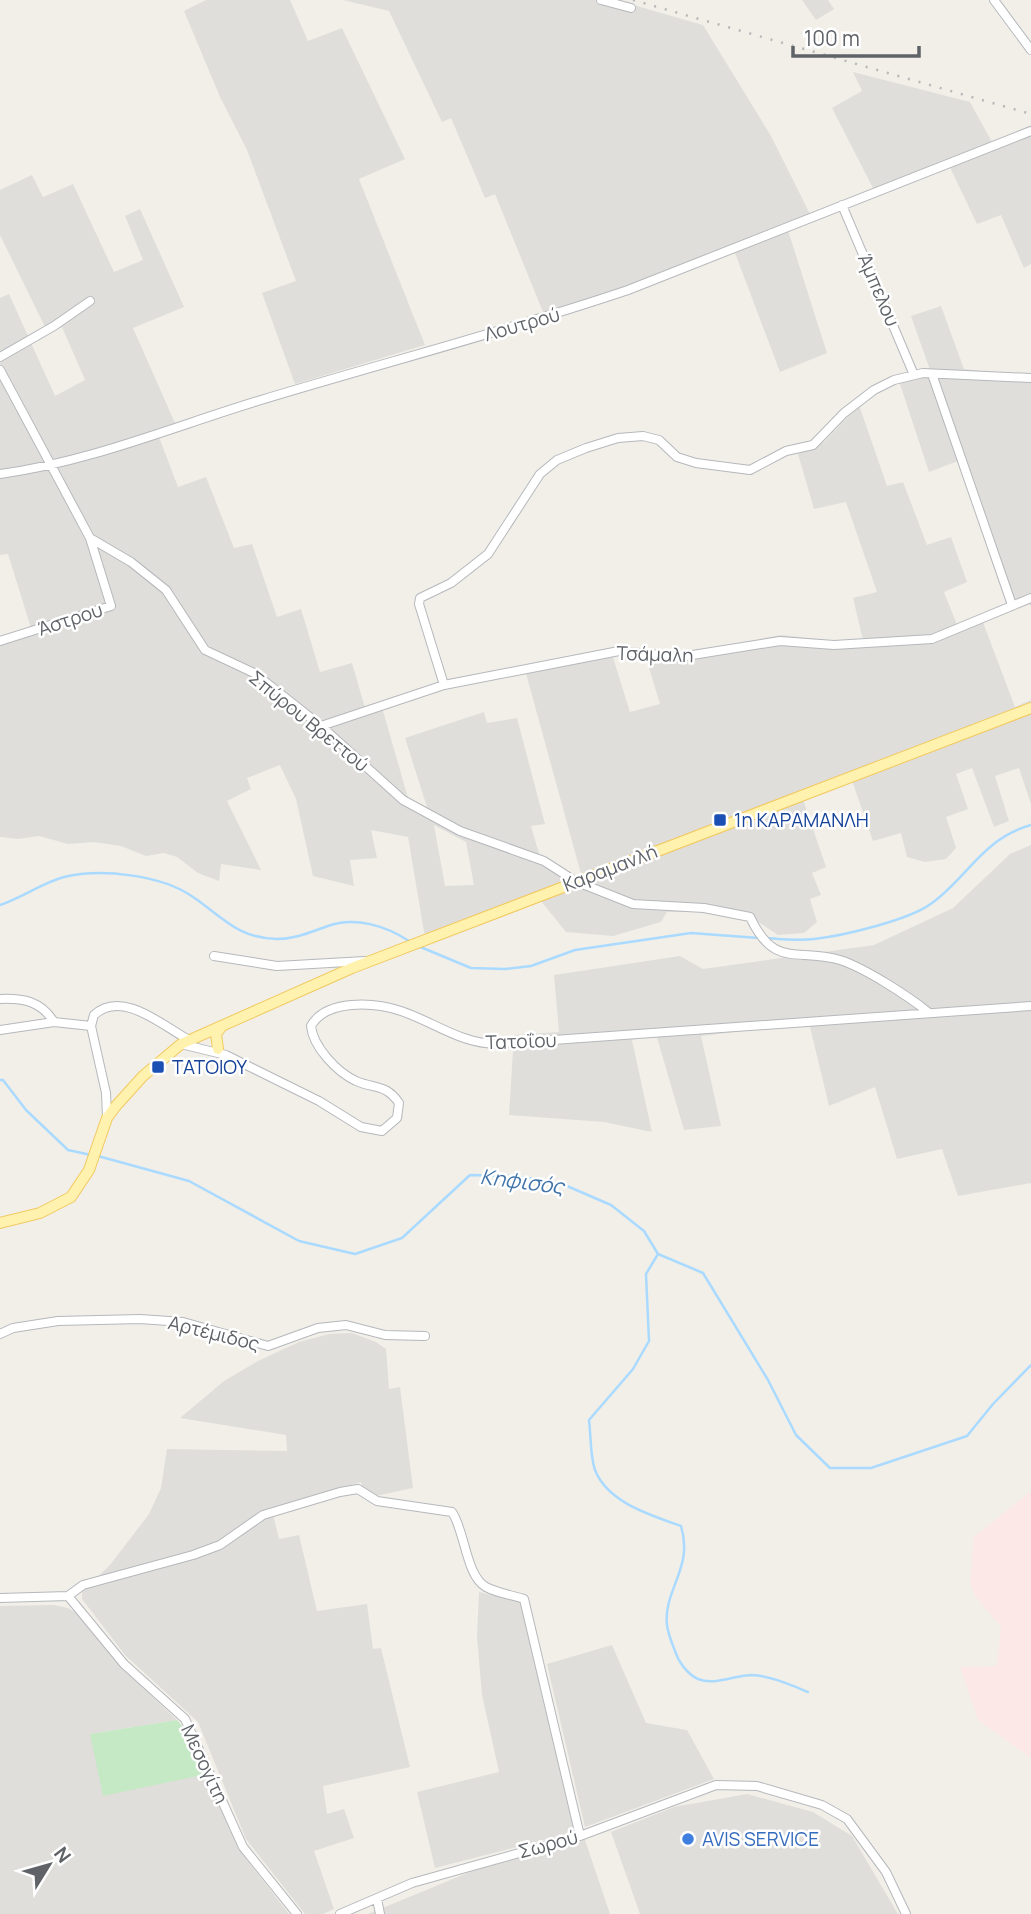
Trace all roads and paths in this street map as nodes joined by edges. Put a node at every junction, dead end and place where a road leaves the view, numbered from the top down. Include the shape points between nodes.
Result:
1 (601, 0) edge
2 (994, 0) edge
3 (631, 8) dead end
4 (1031, 50) edge
5 (1031, 131) edge
6 (842, 205) junction
7 (90, 301) dead end
8 (0, 357) edge
9 (0, 370) edge
10 (932, 374) junction
11 (914, 375) junction
12 (1031, 378) edge
13 (53, 466) junction
14 (0, 474) edge
15 (90, 538) junction
16 (1031, 598) edge
17 (1012, 605) junction
18 (0, 640) edge
19 (444, 685) junction
20 (1031, 708) edge
21 (321, 726) junction
22 (575, 881) junction
23 (214, 956) dead end
24 (371, 960) junction
25 (0, 999) edge
26 (1031, 1006) edge
27 (928, 1012) junction
28 (54, 1022) junction
29 (226, 1023) junction
30 (91, 1026) junction
31 (0, 1030) edge
32 (188, 1041) junction
33 (218, 1049) junction
34 (232, 1059) junction
35 (107, 1118) junction
36 (0, 1223) edge
37 (0, 1334) edge
38 (425, 1336) dead end
39 (68, 1596) junction
40 (0, 1598) edge
41 (580, 1836) junction
42 (377, 1899) junction
43 (297, 1914) edge
44 (341, 1914) edge
45 (380, 1914) edge
46 (906, 1914) edge

1 - 3 street
2 - 4 street
5 - 6 street, Λουτρού
6 - 11 street, Άμπελου
6 - 13 street, Λουτρού via 567,311 344,374
7 - 8 street
9 - 13 street
10 - 11 street
10 - 12 street
10 - 17 street
11 - 19 street via 874,390 813,445 786,451 750,470 677,457 659,440 643,436 618,438 556,460 540,474 488,554 451,583 420,598
13 - 14 street, Λουτρού
13 - 15 street
15 - 18 street, Άστρου via 111,606
15 - 21 street, Σπύρου Βρεττού via 166,590 205,650 254,673
16 - 17 street, Τσάμαλη
17 - 19 street, Τσάμαλη via 932,639 834,645 780,641 680,657 628,650
19 - 21 street, Τσάμαλη
20 - 22 main road, Καραμανλή
21 - 22 street, Σπύρου Βρεττού via 414,807 460,831 544,861
22 - 24 main road, Καραμανλή
22 - 27 street, Σπύρου Βρεττού via 633,904 704,908 750,918 757,933 776,952 839,960
23 - 24 street via 277,966
24 - 29 main road, Καραμανλή
25 - 28 street via 38,1004
26 - 27 street, Τατοΐου
27 - 34 street, Τατοΐου via 484,1044 390,1008 326,1010 311,1026 322,1052 353,1079 386,1088 399,1103 397,1118 382,1130 361,1127
28 - 30 street
28 - 31 street
29 - 32 main road, Καραμανλή
29 - 33 main road via 216,1034
30 - 32 street via 99,1010 119,1005
30 - 35 street via 105,1083
32 - 33 street, Τατοΐου
32 - 34 street, Τατοΐου
32 - 35 main road via 143,1076
33 - 34 street, Τατοΐου
35 - 36 main road via 89,1170 64,1202
37 - 38 street, Αρτέμιδος via 58,1321 140,1319 183,1322 268,1346 318,1328 346,1325 385,1335
39 - 40 street
39 - 41 street via 83,1585 220,1545 253,1519 340,1492 358,1489 377,1501 452,1512 460,1523 474,1574 485,1587 524,1599
39 - 43 street, Μεσογίτη via 124,1664 185,1719 243,1847
41 - 42 street, Σωρού via 457,1869
41 - 46 street, Σωρού via 716,1785 757,1786 822,1805 847,1819 886,1872
42 - 44 street, Σωρού
42 - 45 street

